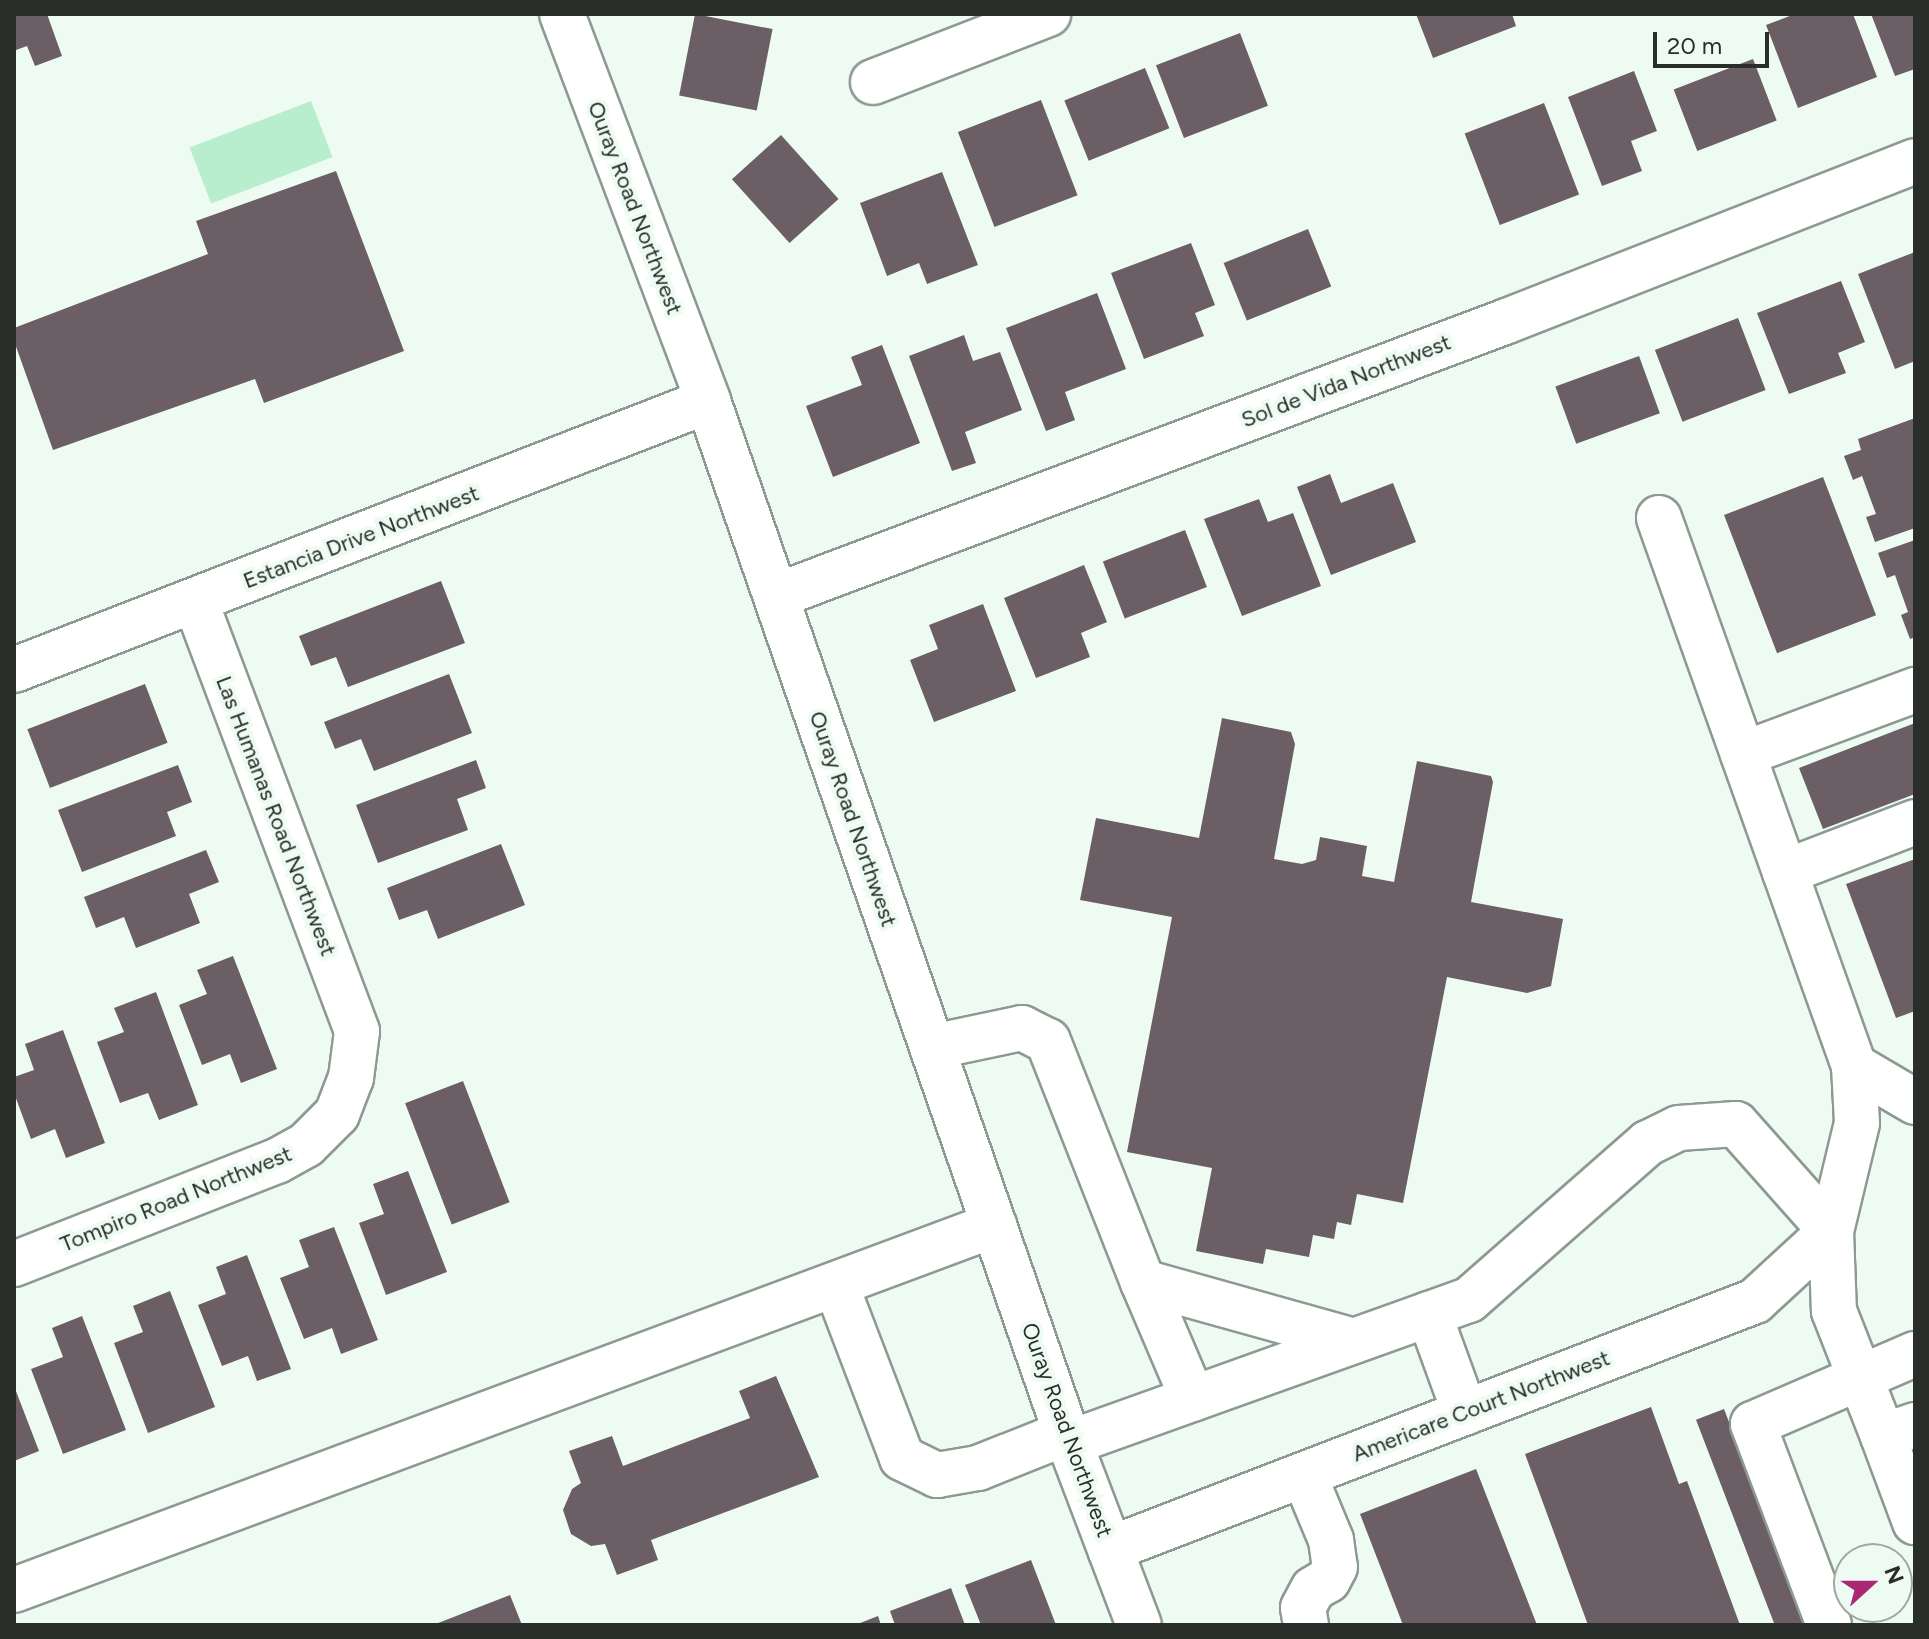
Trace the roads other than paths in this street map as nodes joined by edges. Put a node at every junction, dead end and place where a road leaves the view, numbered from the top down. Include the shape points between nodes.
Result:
1 (562, 14) edge
2 (1048, 14) edge
3 (873, 82) dead end
4 (1915, 161) edge
5 (708, 401) junction
6 (1659, 518) dead end
7 (776, 596) junction
8 (195, 601) junction
9 (14, 670) edge
10 (1915, 690) edge
11 (1743, 754) junction
12 (1915, 822) edge
13 (1785, 872) junction
14 (357, 1031) joint
15 (932, 1047) junction
16 (1854, 1066) junction
17 (1915, 1102) edge
18 (994, 1225) junction
19 (1831, 1231) junction
20 (14, 1264) edge
21 (1143, 1282) junction
22 (836, 1285) junction
23 (1429, 1314) junction
24 (1354, 1341) junction
25 (1915, 1354) edge
26 (1858, 1379) junction
27 (1193, 1399) junction
28 (1465, 1413) junction
29 (1899, 1430) edge
30 (1068, 1438) junction
31 (1304, 1475) junction
32 (1915, 1522) edge
33 (1110, 1549) junction
34 (14, 1590) edge
35 (1139, 1625) edge
36 (1306, 1625) edge
37 (1829, 1625) edge

1 - 5 street, Ouray Road Northwest
2 - 3 street
4 - 7 street, Sol de Vida Northwest
5 - 7 street, Ouray Road Northwest
5 - 8 street, Estancia Drive Northwest
6 - 11 street
7 - 15 street, Ouray Road Northwest
8 - 9 street, Estancia Drive Northwest
8 - 14 street, Las Humanas Road Northwest
10 - 11 street
11 - 13 street
12 - 13 street
13 - 16 street
14 - 20 street, Tompiro Road Northwest via 351,1078 337,1114 306,1145
15 - 18 street, Ouray Road Northwest
15 - 21 street via 1022,1028 1048,1041
16 - 17 street
16 - 19 street via 1857,1123
18 - 22 street
18 - 30 street, Ouray Road Northwest
19 - 23 street via 1736,1124 1679,1128 1648,1143 1469,1300
19 - 26 street via 1834,1311
19 - 28 street, Americare Court Northwest via 1755,1301
21 - 24 street
21 - 27 street
22 - 30 street via 902,1458 937,1475 978,1468
22 - 34 street
23 - 24 street
23 - 28 street
24 - 27 street
25 - 26 street
26 - 29 street
26 - 37 street via 1753,1424
27 - 30 street
28 - 31 street, Americare Court Northwest
29 - 32 street
30 - 33 street, Ouray Road Northwest
31 - 33 street, Americare Court Northwest
31 - 36 street via 1331,1540 1335,1567 1303,1608
33 - 35 street, Ouray Road Northwest

